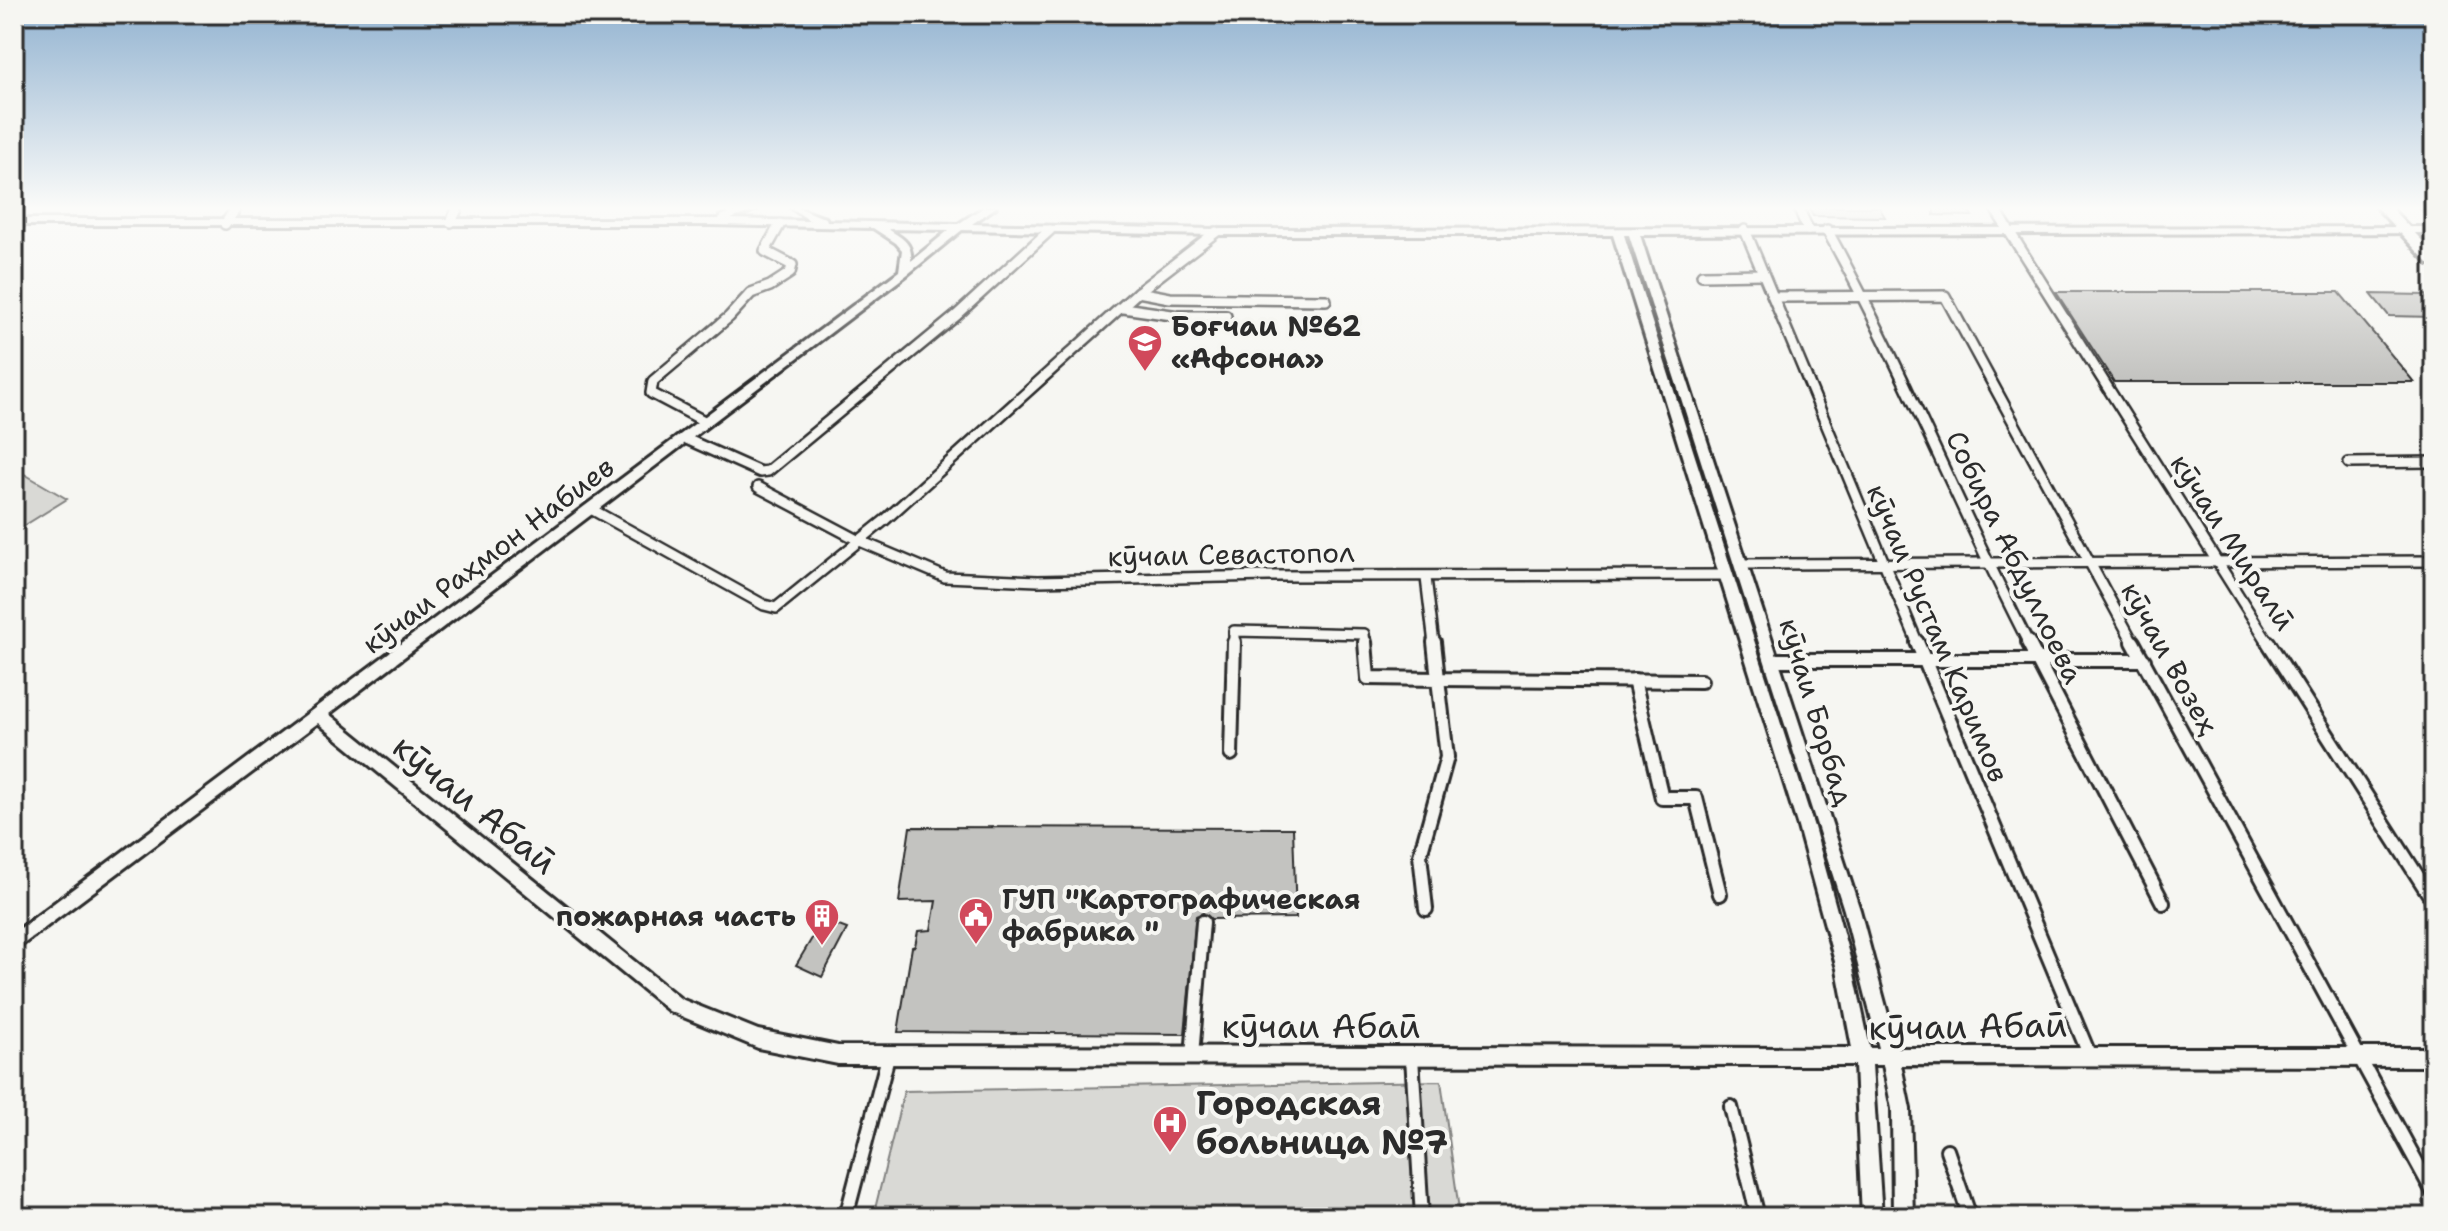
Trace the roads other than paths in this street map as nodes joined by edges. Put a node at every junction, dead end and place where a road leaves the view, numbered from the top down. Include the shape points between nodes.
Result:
1 (791, 264) edge
2 (905, 264) edge
3 (913, 264) edge
4 (1012, 264) edge
5 (1174, 264) edge
6 (1635, 264) edge
7 (1638, 264) edge
8 (1759, 264) edge
9 (1846, 264) edge
10 (2030, 264) edge
11 (904, 272) junction
12 (1763, 274) junction
13 (1702, 275) dead end
14 (1138, 292) junction
15 (1774, 297) junction
16 (1864, 297) junction
17 (1326, 300) dead end
18 (1123, 308) junction
19 (1226, 316) dead end
20 (704, 421) junction
21 (684, 438) junction
22 (2434, 462) edge
23 (2349, 463) dead end
24 (758, 487) dead end
25 (591, 509) junction
26 (860, 541) junction
27 (1986, 561) junction
28 (2089, 561) junction
29 (2434, 561) edge
30 (2218, 562) junction
31 (1881, 563) junction
32 (1744, 564) junction
33 (1726, 575) junction
34 (1426, 578) junction
35 (1922, 659) junction
36 (2036, 659) junction
37 (1774, 660) junction
38 (2144, 660) junction
39 (1438, 679) junction
40 (1634, 680) junction
41 (1701, 681) dead end
42 (319, 715) junction
43 (1231, 754) dead end
44 (1720, 894) dead end
45 (2434, 902) edge
46 (2163, 903) dead end
47 (1426, 909) dead end
48 (1203, 922) dead end
49 (14, 943) edge
50 (2089, 1054) junction
51 (1192, 1056) junction
52 (888, 1057) junction
53 (1412, 1057) junction
54 (1863, 1057) junction
55 (2362, 1057) junction
56 (2434, 1057) edge
57 (1891, 1058) junction
58 (1731, 1107) dead end
59 (1947, 1150) dead end
60 (2434, 1194) edge
61 (846, 1217) edge
62 (1422, 1217) edge
63 (1758, 1217) edge
64 (1872, 1217) edge
65 (1903, 1217) edge
66 (1970, 1217) edge

1 - 20 street via 790,273 751,293 653,381 651,393
2 - 11 main road
3 - 11 main road, кӯчаи Раҳмон Набиев
4 - 21 street via 768,471
5 - 14 street
6 - 33 main road, кӯчаи Борбад
7 - 32 main road, кӯчаи Борбад
8 - 12 street, кӯчаи Рустам Каримов
9 - 16 street, Собира Абдуллоева
10 - 30 street, кӯчаи Миралӣ
11 - 20 main road, кӯчаи Раҳмон Набиев
12 - 13 street
12 - 15 street, кӯчаи Рустам Каримов
14 - 17 street via 1170,298
14 - 18 street
15 - 16 street, кӯчаи Возеҳ
15 - 31 street, кӯчаи Рустам Каримов
16 - 27 street, Собира Абдуллоева
16 - 28 street, кӯчаи Возеҳ via 1945,296
18 - 19 street
18 - 26 street
20 - 21 main road, кӯчаи Раҳмон Набиев
21 - 25 main road, кӯчаи Раҳмон Набиев
22 - 23 street
24 - 26 street, кӯчаи Севастопол
25 - 26 street via 776,608
25 - 42 main road, кӯчаи Раҳмон Набиев
26 - 34 street, кӯчаи Севастопол via 945,577
27 - 28 street
27 - 31 street
27 - 36 street, Собира Абдуллоева
28 - 30 street
28 - 38 street, кӯчаи Возеҳ
29 - 30 street
30 - 45 street, кӯчаи Миралӣ
31 - 32 street
31 - 35 street, кӯчаи Рустам Каримов
32 - 37 main road, кӯчаи Борбад
33 - 34 street, кӯчаи Севастопол
33 - 54 main road, кӯчаи Борбад via 1806,827
34 - 39 street
35 - 36 street
35 - 37 street
35 - 50 street, кӯчаи Рустам Каримов
36 - 38 street
36 - 46 street, Собира Абдуллоева
37 - 57 main road, кӯчаи Борбад via 1852,910
38 - 55 street, кӯчаи Возеҳ
39 - 40 street
39 - 43 street via 1368,678 1364,634 1234,631
39 - 47 street via 1447,757 1420,855
40 - 41 street
40 - 44 street via 1662,798 1696,798
42 - 49 main road, кӯчаи Раҳмон Набиев
42 - 52 main road, кӯчаи Абаӣ via 675,1005 758,1039 838,1055
48 - 51 street
50 - 55 main road, кӯчаи Абаӣ
50 - 57 main road, кӯчаи Абаӣ
51 - 52 main road, кӯчаи Абаӣ
51 - 53 main road, кӯчаи Абаӣ
52 - 61 street
53 - 54 main road, кӯчаи Абаӣ
53 - 62 street
54 - 57 main road, кӯчаи Абаӣ
54 - 64 main road, кӯчаи Борбад
55 - 56 main road, кӯчаи Абаӣ
55 - 60 street, кӯчаи Возеҳ
57 - 65 main road, кӯчаи Борбад via 1901,1109
58 - 63 street
59 - 66 street

